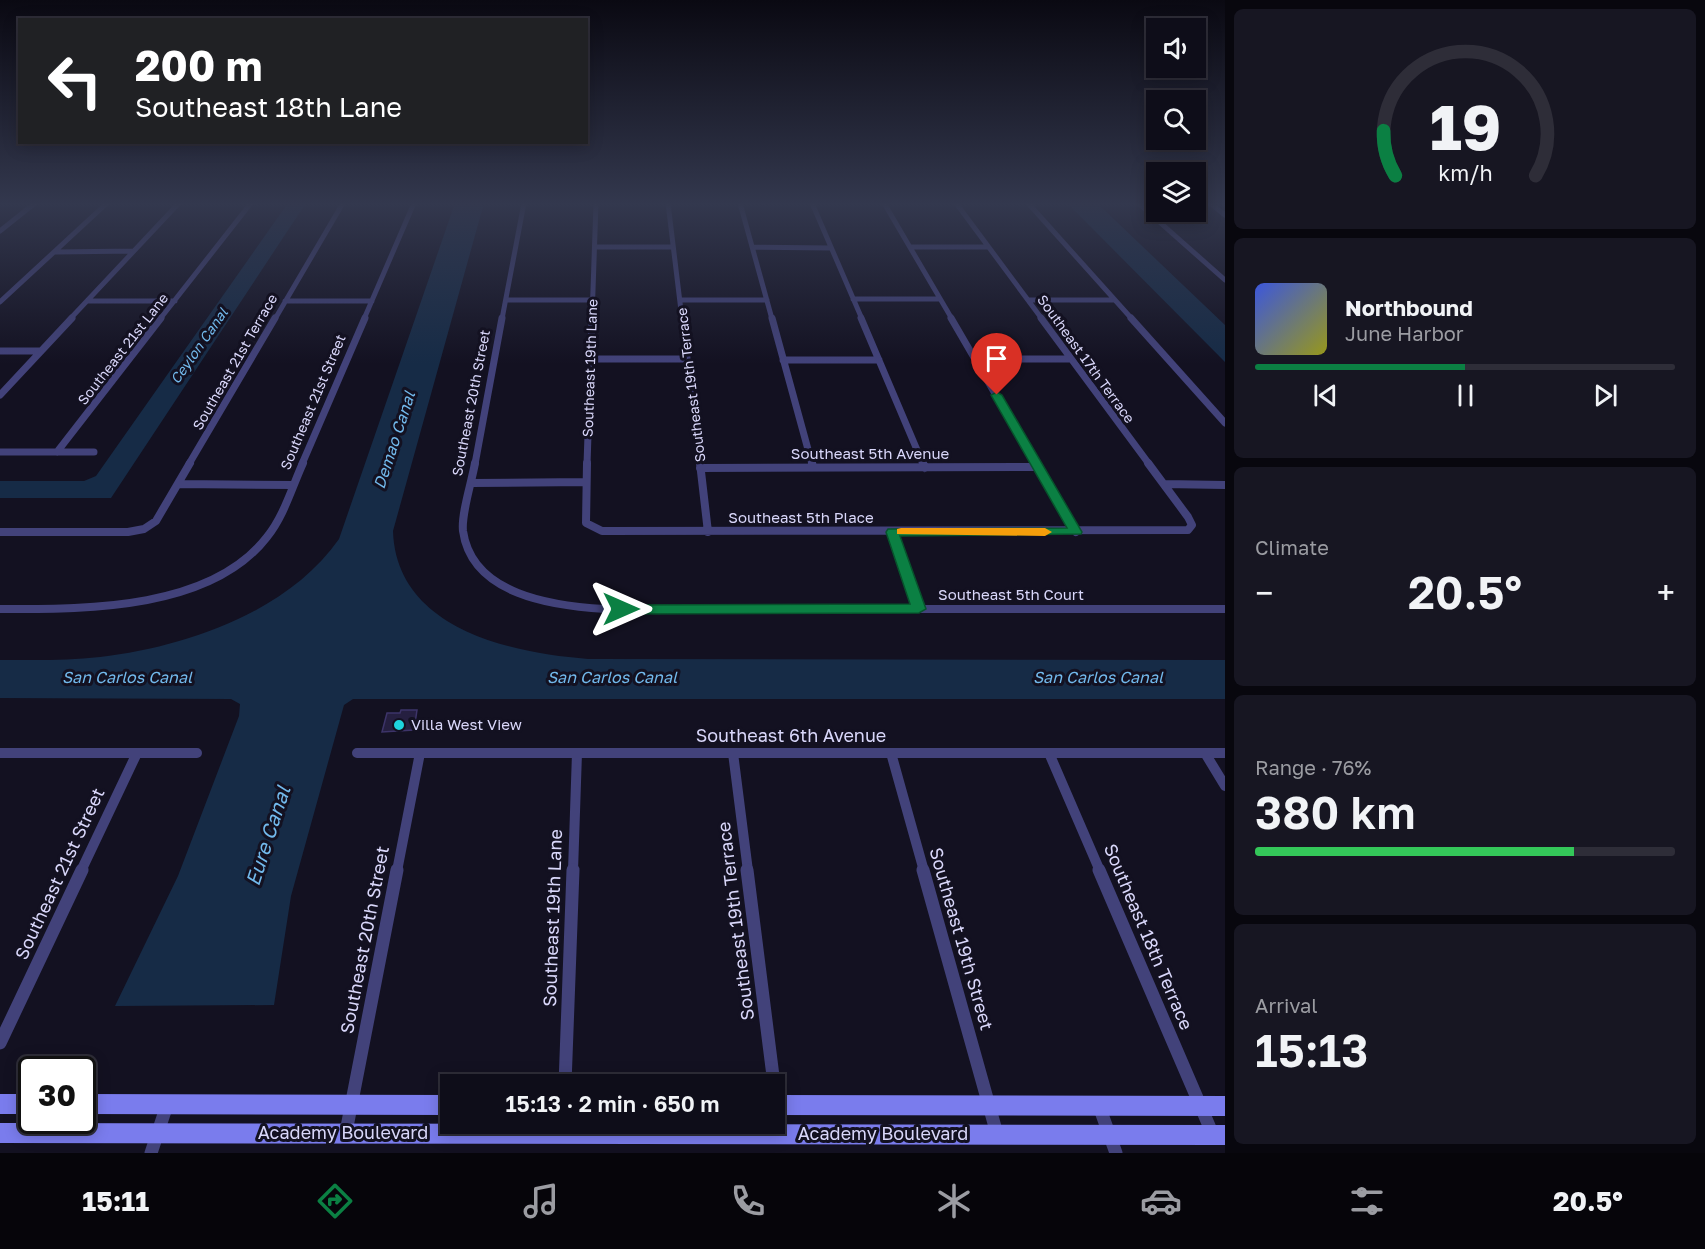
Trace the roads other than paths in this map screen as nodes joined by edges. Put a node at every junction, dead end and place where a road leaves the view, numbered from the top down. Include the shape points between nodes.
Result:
1 (49, 257) edge
2 (129, 257) edge
3 (210, 257) edge
4 (311, 257) edge
5 (391, 257) edge
6 (514, 257) edge
7 (595, 257) edge
8 (674, 257) edge
9 (755, 257) edge
10 (835, 257) edge
11 (916, 257) edge
12 (995, 257) edge
13 (1076, 257) edge
14 (1199, 257) edge
15 (1225, 280) edge
16 (853, 299) junction
17 (940, 299) junction
18 (506, 300) junction
19 (593, 300) junction
20 (681, 300) junction
21 (767, 300) junction
22 (1028, 300) junction
23 (1114, 300) junction
24 (0, 301) edge
25 (88, 301) junction
26 (175, 301) junction
27 (285, 301) junction
28 (372, 301) junction
29 (0, 351) edge
30 (41, 351) junction
31 (687, 359) junction
32 (975, 359) junction
33 (1071, 359) junction
34 (591, 360) junction
35 (783, 360) junction
36 (879, 360) junction
37 (0, 395) edge
38 (1225, 423) edge
39 (0, 452) edge
40 (57, 452) junction
41 (94, 452) dead end
42 (813, 467) junction
43 (1039, 467) junction
44 (700, 468) junction
45 (925, 468) junction
46 (586, 482) junction
47 (471, 483) junction
48 (178, 484) junction
49 (1164, 484) junction
50 (293, 485) junction
51 (1225, 485) edge
52 (593, 529) joint
53 (1188, 530) joint
54 (0, 532) edge
55 (708, 532) junction
56 (892, 532) junction
57 (1076, 532) junction
58 (511, 589) joint
59 (0, 609) edge
60 (919, 609) junction
61 (1225, 609) edge
62 (0, 753) edge
63 (137, 753) junction
64 (197, 753) dead end
65 (357, 753) dead end
66 (420, 753) junction
67 (577, 753) junction
68 (733, 753) junction
69 (891, 753) junction
70 (1049, 753) junction
71 (1205, 753) junction
72 (1225, 753) edge
73 (1225, 786) edge
74 (0, 1043) edge
75 (565, 1074) edge
76 (771, 1074) edge
77 (785, 1096) edge
78 (0, 1104) edge
79 (18, 1104) edge
80 (96, 1104) edge
81 (167, 1104) junction
82 (352, 1104) junction
83 (440, 1105) edge
84 (989, 1105) junction
85 (1099, 1105) junction
86 (1201, 1106) junction
87 (1225, 1106) edge
88 (440, 1131) edge
89 (0, 1133) edge
90 (158, 1133) junction
91 (346, 1133) junction
92 (785, 1134) edge
93 (997, 1134) junction
94 (1219, 1135) edge
95 (1112, 1144) edge
96 (151, 1153) edge

1 - 24 street
2 - 25 street
3 - 26 street, Southeast 21st Lane
4 - 27 street, Southeast 21st Terrace
5 - 28 street, Southeast 21st Street
6 - 18 street, Southeast 20th Street
7 - 19 street, Southeast 19th Lane
8 - 20 street, Southeast 19th Terrace
9 - 21 street
10 - 16 street
11 - 17 street
12 - 22 street, Southeast 17th Terrace
13 - 23 street
14 - 15 street
16 - 17 street
16 - 36 street
17 - 32 street
18 - 19 street
18 - 47 street, Southeast 20th Street
19 - 34 street, Southeast 19th Lane
20 - 21 street
20 - 31 street, Southeast 19th Terrace
21 - 35 street
22 - 23 street
22 - 33 street, Southeast 17th Terrace
23 - 38 street
25 - 26 street
25 - 30 street
26 - 40 street, Southeast 21st Lane
27 - 28 street
27 - 48 street, Southeast 21st Terrace
28 - 50 street, Southeast 21st Street
29 - 30 street
30 - 37 street
31 - 34 street
31 - 44 street, Southeast 19th Terrace
32 - 33 street
32 - 43 street
33 - 49 street, Southeast 17th Terrace
34 - 46 street, Southeast 19th Lane
35 - 36 street
35 - 42 street
36 - 45 street
39 - 40 street
40 - 41 street
42 - 44 street, Southeast 5th Avenue
42 - 45 street, Southeast 5th Avenue
43 - 45 street, Southeast 5th Avenue
43 - 57 street
44 - 55 street, Southeast 19th Terrace
46 - 47 street
46 - 52 street, Southeast 19th Lane via 585,520
47 - 58 street, Southeast 20th Street via 464,522 465,543 484,572
48 - 50 street
48 - 54 street, Southeast 21st Terrace via 156,521 144,529
49 - 51 street
49 - 53 street, Southeast 17th Terrace via 1191,521
50 - 59 street, Southeast 21st Street via 274,529 260,546 240,563 203,583 160,599 121,607
52 - 55 street, Southeast 5th Place
53 - 57 street, Southeast 5th Place
55 - 56 street, Southeast 5th Place
56 - 57 street, Southeast 5th Place
56 - 60 street
58 - 60 street, Southeast 5th Court via 551,603 589,608
60 - 61 street, Southeast 5th Court
62 - 63 street
63 - 64 street
63 - 74 street, Southeast 21st Street
65 - 66 street, Southeast 6th Avenue
66 - 67 street, Southeast 6th Avenue
66 - 82 street, Southeast 20th Street
67 - 68 street, Southeast 6th Avenue
67 - 75 street, Southeast 19th Lane
68 - 69 street, Southeast 6th Avenue
68 - 76 street, Southeast 19th Terrace
69 - 70 street, Southeast 6th Avenue
69 - 84 street, Southeast 19th Street
70 - 71 street, Southeast 6th Avenue
70 - 86 street, Southeast 18th Terrace
71 - 72 street, Southeast 6th Avenue
71 - 73 street
77 - 84 street, Academy Boulevard
78 - 79 street
80 - 81 street, Academy Boulevard
81 - 82 street, Academy Boulevard
81 - 90 street
82 - 83 street, Academy Boulevard
82 - 91 street, Southeast 20th Street
84 - 85 street, Academy Boulevard
84 - 93 street, Southeast 19th Street
85 - 86 street, Academy Boulevard
85 - 95 street
86 - 87 street, Academy Boulevard
86 - 94 street, Southeast 18th Terrace
88 - 91 street, Academy Boulevard
89 - 90 street, Academy Boulevard
90 - 91 street, Academy Boulevard
90 - 96 street
92 - 93 street, Academy Boulevard
93 - 95 street, Academy Boulevard
94 - 95 street, Academy Boulevard

